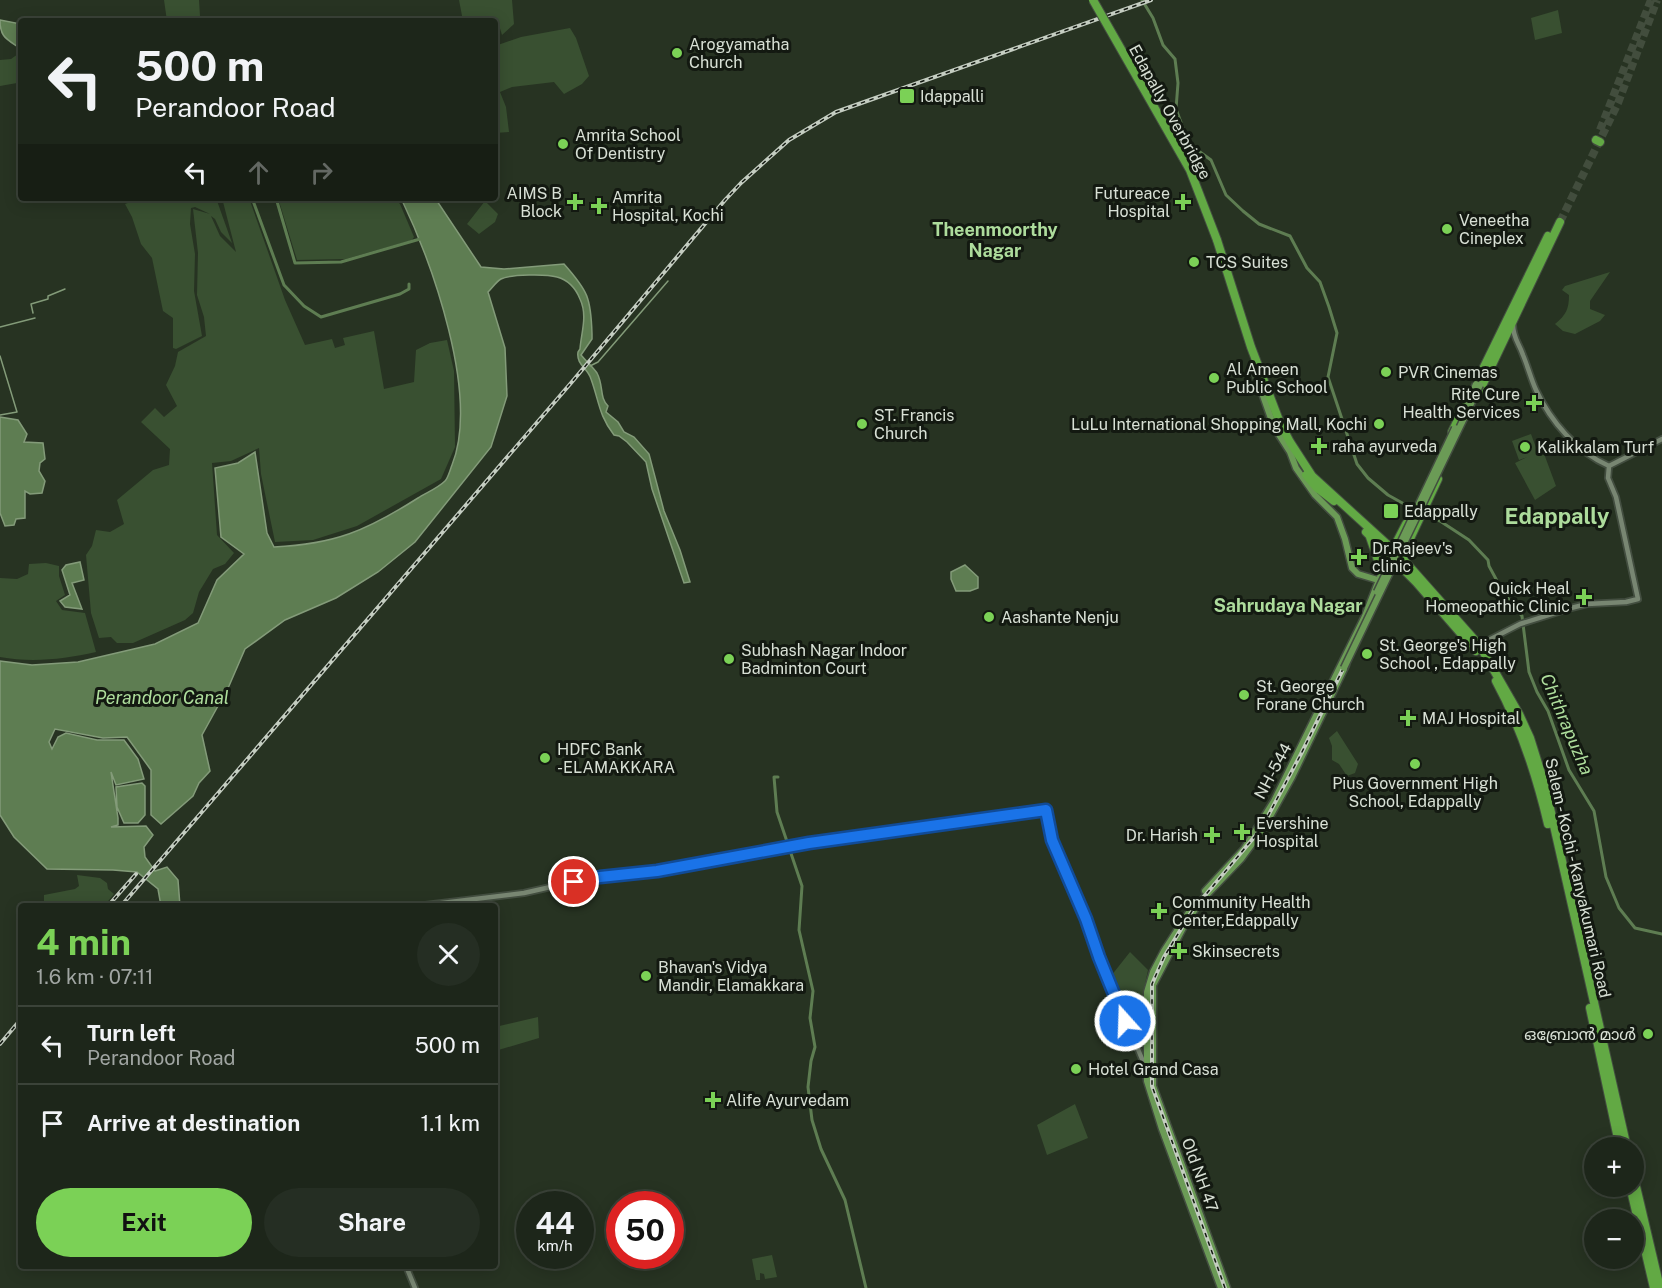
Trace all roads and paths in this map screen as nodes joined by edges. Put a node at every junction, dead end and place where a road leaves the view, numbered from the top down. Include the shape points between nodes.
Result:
1 (1093, 0) edge
2 (1516, 314) junction
3 (1502, 343) junction
4 (1516, 343) junction
5 (1257, 370) junction
6 (1478, 385) junction
7 (1662, 439) edge
8 (1291, 452) junction
9 (1609, 466) junction
10 (1372, 534) junction
11 (1411, 536) junction
12 (1399, 538) junction
13 (1390, 553) junction
14 (1397, 564) junction
15 (1382, 572) joint
16 (1416, 575) junction
17 (1378, 580) junction
18 (1483, 643) dead end
19 (1342, 666) junction
20 (1307, 740) junction
21 (1548, 812) junction
22 (1214, 884) junction
23 (442, 903) edge
24 (1153, 1071) joint
25 (1147, 1077) junction
26 (1165, 1128) junction
27 (1617, 1137) edge
28 (1625, 1137) edge
29 (1633, 1197) edge
30 (1638, 1197) edge
31 (407, 1269) edge
32 (1220, 1279) junction
33 (415, 1288) edge
34 (1221, 1288) edge
35 (1227, 1288) edge
36 (1654, 1288) edge
37 (1660, 1288) edge

1 - 5 highway, Edapally Overbridge, bridge via 1190,170 1217,240
2 - 3 highway
2 - 4 main road
2 - 6 highway via 1558,221
3 - 4 main road
3 - 6 highway
4 - 9 main road via 1539,396 1565,432 1585,454
5 - 8 highway
5 - 10 highway via 1280,423 1312,476
6 - 11 highway, bridge
6 - 12 highway, bridge
6 - 19 main road, bridge
7 - 9 main road
8 - 10 highway via 1316,487
8 - 17 main road via 1302,478 1337,518 1352,568
9 - 18 main road via 1608,478 1616,497 1638,599 1587,604 1539,617
10 - 12 highway via 1390,541
10 - 13 highway, Salem - Kochi - Kanyakumari Road
10 - 15 highway
11 - 14 highway
11 - 16 highway via 1408,555
12 - 13 highway
13 - 14 highway, Salem - Kochi - Kanyakumari Road
14 - 16 highway, Salem - Kochi - Kanyakumari Road
14 - 19 main road
14 - 21 highway, Salem - Kochi - Kanyakumari Road via 1474,647 1530,754
15 - 17 main road
16 - 21 highway, Salem - Kochi - Kanyakumari Road via 1480,646 1508,691 1530,738
17 - 19 main road
19 - 20 main road, NH-544
20 - 22 main road, NH-544 via 1256,831
20 - 22 main road, NH-544 via 1274,810 1241,859
21 - 27 highway, Salem - Kochi - Kanyakumari Road via 1598,1064
21 - 28 highway, Salem - Kochi - Kanyakumari Road via 1565,864
22 - 24 main road, NH-544 via 1185,924 1153,985
22 - 25 main road, NH-544 via 1179,924 1153,972 1148,992
23 - 25 main road via 526,893 586,879 657,871 770,849 1046,810 1052,840 1143,1058
24 - 26 main road, Old NH 47
25 - 26 main road, Old NH 47
26 - 32 main road, Old NH 47
29 - 36 highway
30 - 37 highway
31 - 33 main road
32 - 34 main road, Old NH 47
32 - 35 main road, Old NH 47

